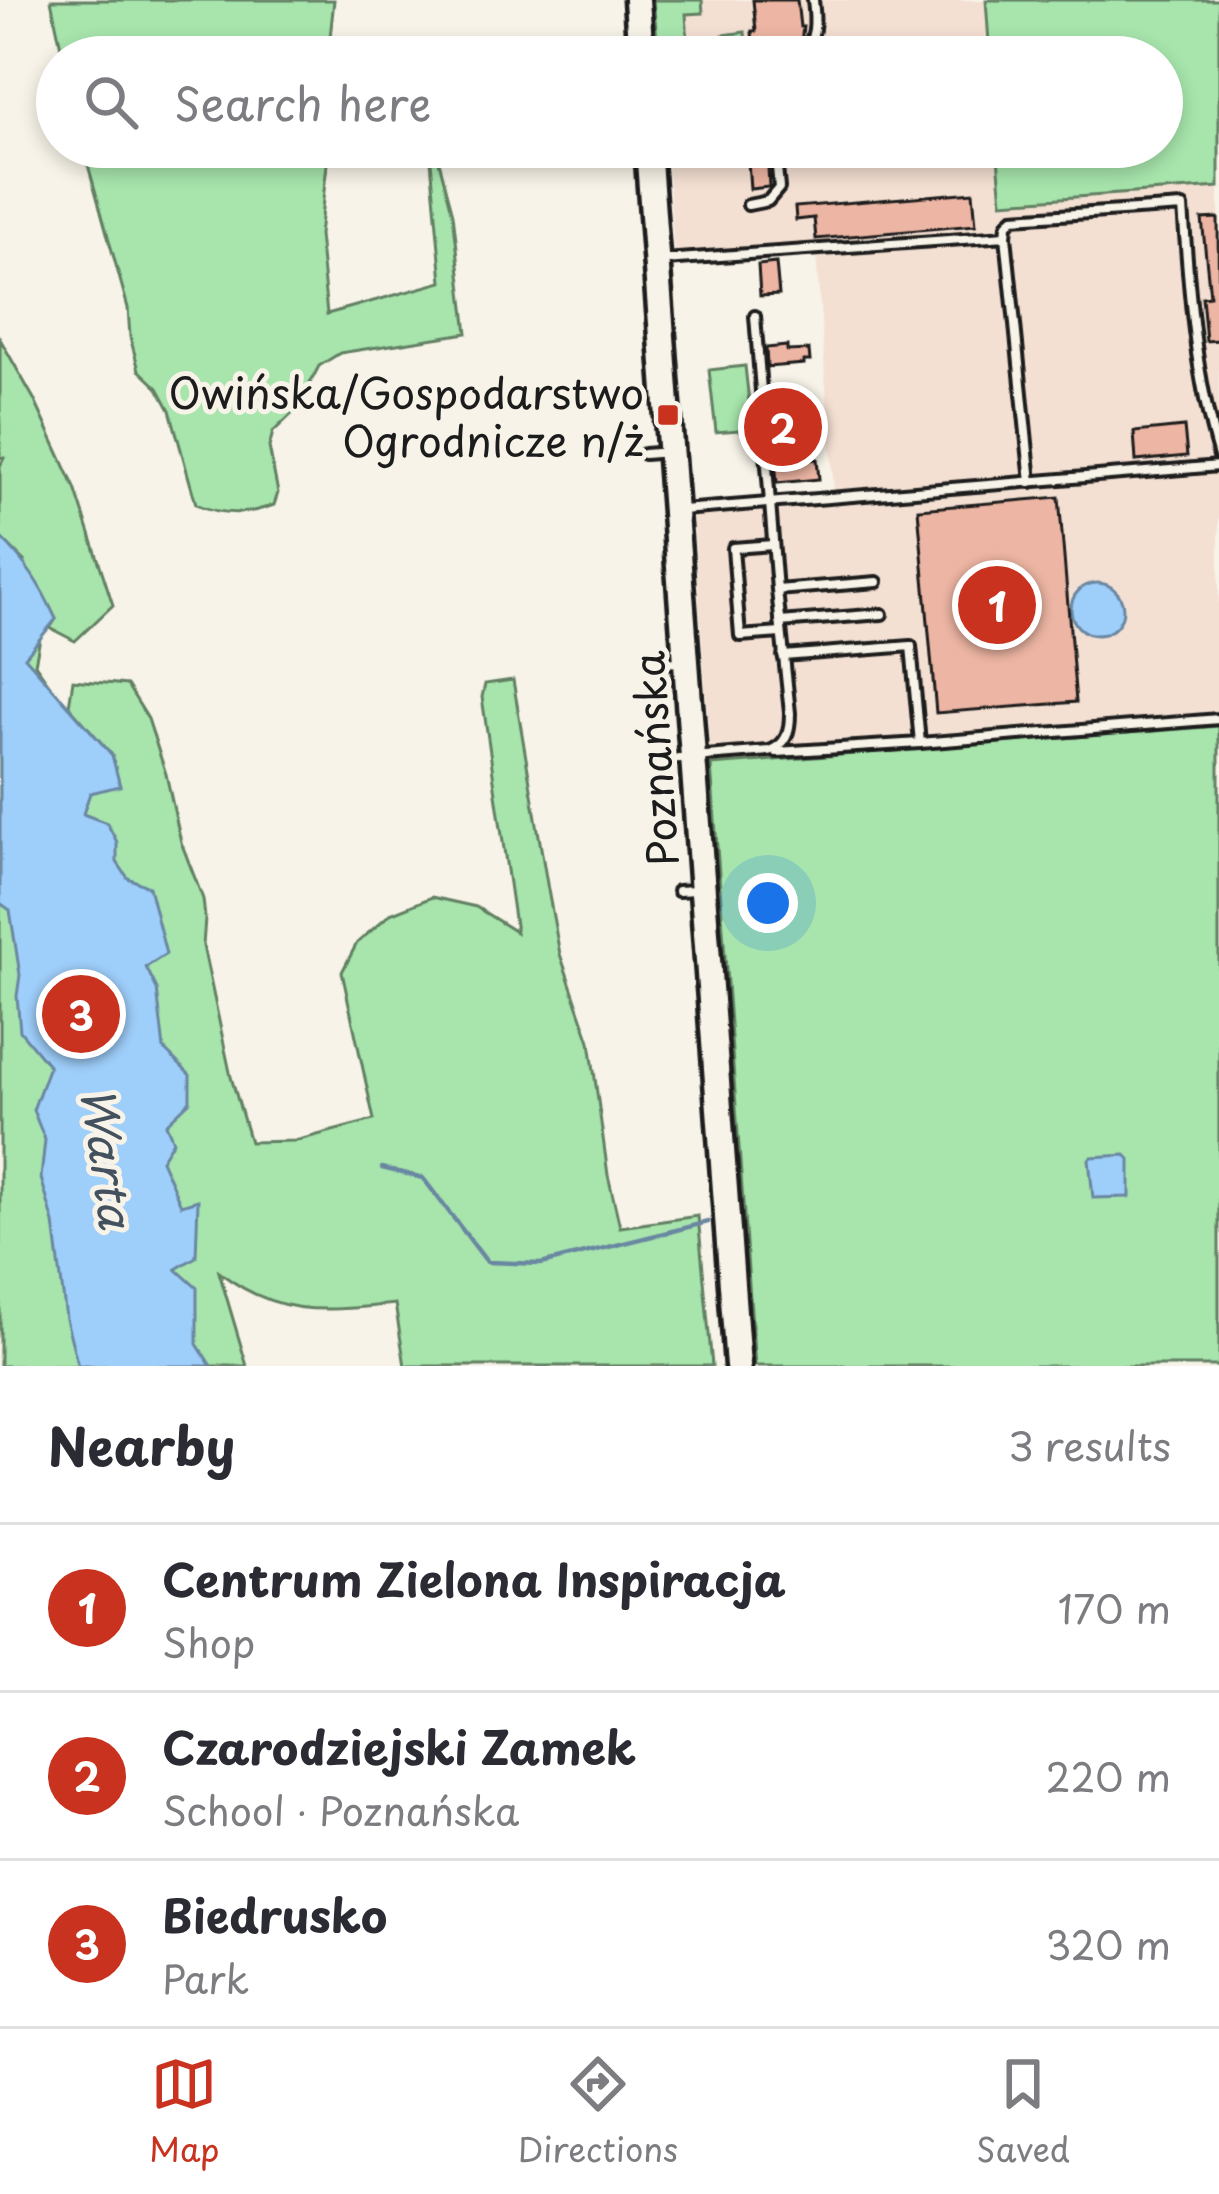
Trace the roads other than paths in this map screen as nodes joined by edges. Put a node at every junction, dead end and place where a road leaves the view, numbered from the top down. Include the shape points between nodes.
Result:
1 (637, 0) edge
2 (813, 0) edge
3 (640, 36) edge
4 (814, 36) edge
5 (649, 168) edge
6 (777, 168) edge
7 (748, 205) dead end
8 (1006, 236) junction
9 (656, 260) junction
10 (755, 316) dead end
11 (670, 452) junction
12 (644, 454) dead end
13 (1219, 457) edge
14 (1219, 466) edge
15 (1030, 482) junction
16 (770, 504) junction
17 (675, 510) junction
18 (773, 545) junction
19 (877, 582) dead end
20 (777, 590) junction
21 (882, 614) dead end
22 (780, 627) junction
23 (783, 656) junction
24 (1219, 719) edge
25 (920, 743) junction
26 (769, 752) junction
27 (681, 759) junction
28 (738, 1366) edge

1 - 3 main road
2 - 4 lane
5 - 9 main road, Poznańska
6 - 7 lane via 779,188 768,201
8 - 9 lane
8 - 13 lane via 1013,218 1183,206 1192,330
8 - 15 lane
9 - 11 main road, Poznańska
10 - 16 lane
11 - 12 lane
11 - 17 main road, Poznańska
14 - 15 lane
15 - 16 lane
16 - 17 lane
16 - 18 lane
17 - 27 main road, Poznańska
18 - 20 lane
18 - 22 lane via 733,548 740,636
19 - 20 lane
20 - 22 lane
21 - 22 lane
22 - 23 lane
23 - 25 lane via 911,646
23 - 26 lane via 790,724
24 - 25 lane
25 - 26 lane
26 - 27 lane
27 - 28 main road, Poznańska

